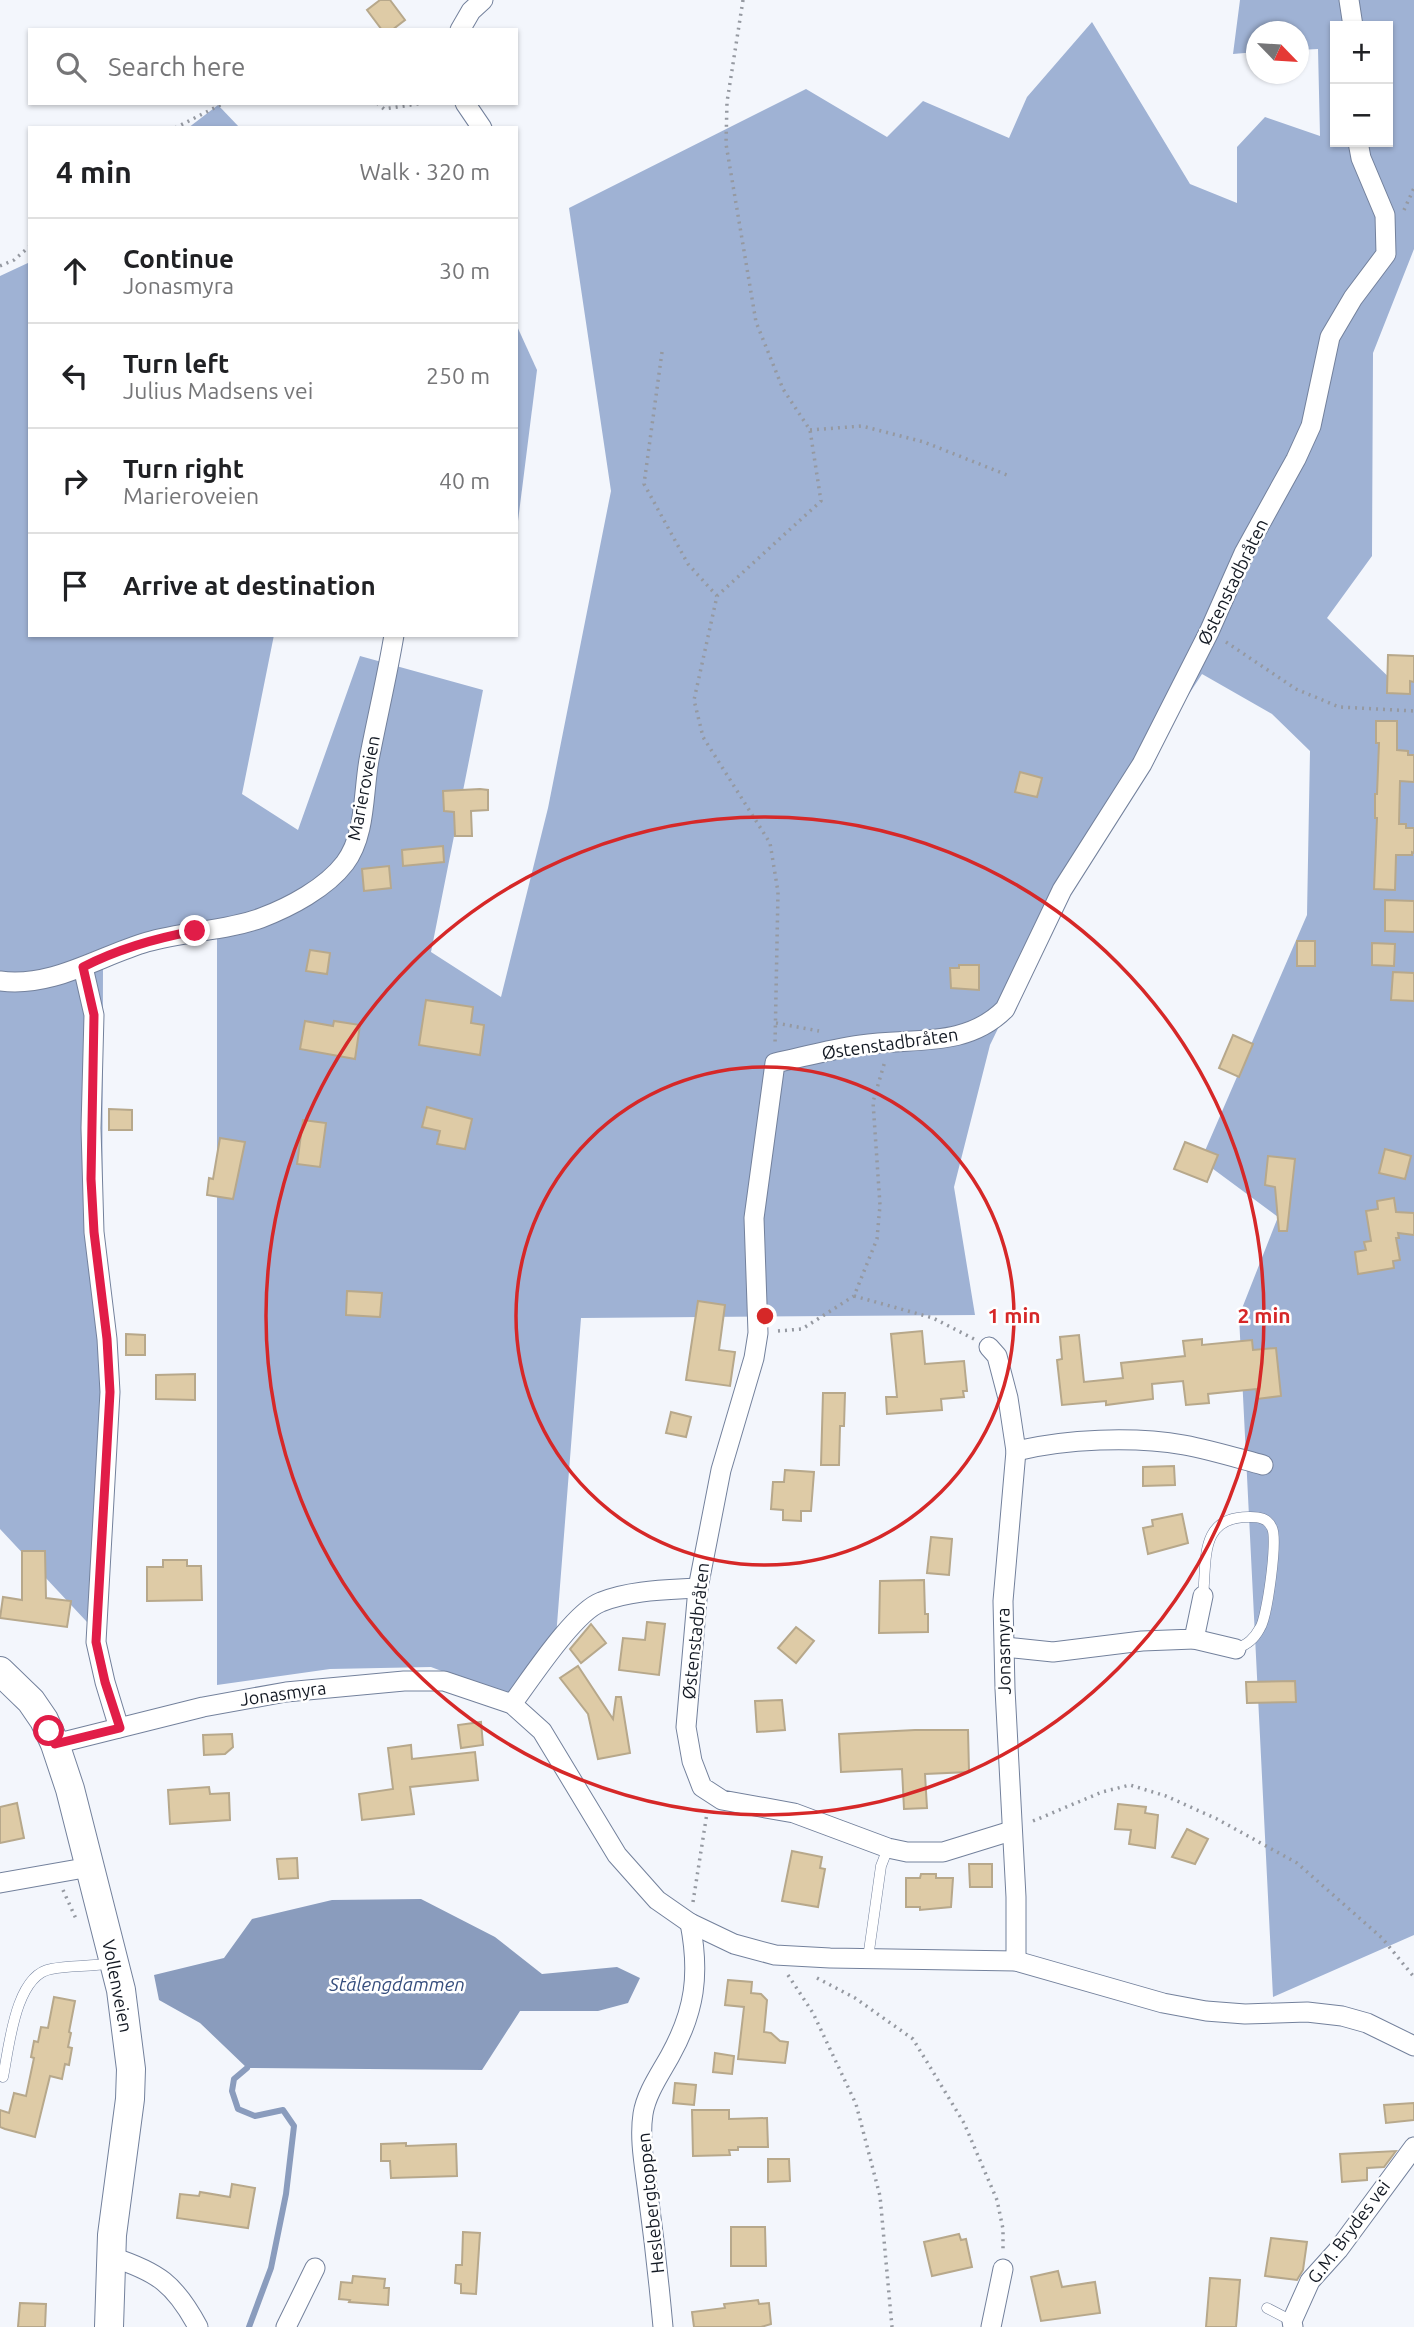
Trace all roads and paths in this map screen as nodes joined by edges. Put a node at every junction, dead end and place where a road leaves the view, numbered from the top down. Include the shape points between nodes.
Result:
1 (483, 0) edge
2 (743, 0) edge
3 (1349, 0) edge
4 (1352, 21) edge
5 (461, 28) edge
6 (220, 105) edge
7 (380, 105) edge
8 (408, 105) edge
9 (466, 105) edge
10 (179, 126) edge
11 (481, 126) edge
12 (1359, 147) edge
13 (28, 248) edge
14 (0, 266) edge
15 (662, 352) dead end
16 (810, 430) junction
17 (1007, 475) dead end
18 (716, 596) junction
19 (1209, 632) junction
20 (394, 637) edge
21 (1414, 711) edge
22 (83, 967) junction
23 (0, 981) edge
24 (891, 1042) junction
25 (775, 1063) junction
26 (854, 1296) junction
27 (758, 1333) junction
28 (989, 1347) joint
29 (1016, 1451) junction
30 (1263, 1465) dead end
31 (698, 1588) junction
32 (1203, 1596) joint
33 (1194, 1639) junction
34 (1005, 1647) junction
35 (1236, 1649) joint
36 (0, 1671) edge
37 (512, 1704) junction
38 (120, 1728) junction
39 (55, 1744) junction
40 (702, 1787) junction
41 (1011, 1831) junction
42 (888, 1848) junction
43 (90, 1867) junction
44 (59, 1874) junction
45 (0, 1883) edge
46 (690, 1923) junction
47 (82, 1931) dead end
48 (775, 1955) junction
49 (868, 1958) junction
50 (1016, 1961) junction
51 (115, 1962) junction
52 (810, 1973) dead end
53 (1414, 1977) edge
54 (1414, 2046) edge
55 (3, 2077) dead end
56 (1414, 2147) edge
57 (112, 2257) junction
58 (315, 2268) dead end
59 (1003, 2269) joint
60 (1267, 2308) dead end
61 (1292, 2324) edge
62 (109, 2327) edge
63 (198, 2327) edge
64 (286, 2327) edge
65 (663, 2327) edge
66 (892, 2327) edge
67 (990, 2327) edge

1 - 5 street
2 - 16 path via 727,102 726,144 756,322 783,389
3 - 4 street
6 - 10 path
7 - 8 path
9 - 11 street
12 - 19 street, Østenstadbråten via 1385,215 1386,254 1330,337 1311,426 1244,553
13 - 14 path
15 - 18 path via 644,484 688,564
16 - 17 path via 862,426 924,442
16 - 18 path via 821,501
18 - 25 path via 694,700 703,737 769,843 778,892
19 - 21 path via 1296,689 1339,707
19 - 24 street, Østenstadbråten via 1142,764 1062,890 1005,1009 992,1023 951,1039
20 - 22 street, Marieroveien via 358,834 339,870 315,890 262,917 168,936
22 - 23 street, Marieroveien via 37,980
22 - 38 street via 94,1015 91,1179 110,1392 96,1642
24 - 25 street, Østenstadbråten
24 - 26 path via 873,1102 880,1205 877,1239
25 - 27 street, Østenstadbråten via 754,1218
26 - 27 path via 802,1329
26 - 28 path via 933,1318
27 - 31 street, Østenstadbråten via 721,1470
28 - 29 street, Jonasmyra via 997,1356
29 - 30 street via 1147,1441
29 - 34 street, Jonasmyra via 1003,1601
31 - 37 street via 639,1592 598,1602 565,1632
31 - 40 street, Østenstadbråten via 686,1727
32 - 33 street
32 - 35 lane via 1209,1536 1221,1523 1262,1517 1272,1525 1276,1540 1262,1626 1251,1642
33 - 34 street via 1053,1653
33 - 35 street
34 - 41 street, Jonasmyra
36 - 39 main road, Vollenveien via 31,1701
37 - 38 street, Jonasmyra via 444,1681 404,1681 286,1692
37 - 46 street, Jonasmyra via 542,1731 617,1855 657,1900
38 - 39 street, Jonasmyra
39 - 43 main road, Vollenveien
40 - 42 street via 722,1800 794,1813
40 - 46 path via 707,1813
41 - 42 street via 943,1852
41 - 50 street, Jonasmyra
41 - 53 path via 1102,1792 1130,1785 1166,1796 1297,1863 1382,1938
42 - 49 lane via 881,1866
43 - 44 street
43 - 51 main road, Vollenveien
44 - 45 street
44 - 47 path
46 - 48 street, Jonasmyra via 734,1944
46 - 65 street, Heslebergtoppen via 696,1953 691,2009 643,2114 642,2147
48 - 49 street, Jonasmyra
48 - 66 path via 813,2013 856,2104 880,2196
49 - 50 street, Jonasmyra
50 - 54 street, Jonasmyra via 1206,2011 1342,2016
51 - 55 lane via 49,1969 32,1980 18,2007
51 - 57 main road, Vollenveien via 131,2084
52 - 59 path via 913,2039 964,2123 997,2200
56 - 61 street, G.M. Brydes vei via 1310,2281
57 - 62 main road, Vollenveien
57 - 63 street via 142,2266 163,2280 178,2294
58 - 64 street
59 - 67 street
60 - 61 lane, G.M. Brydes vei

